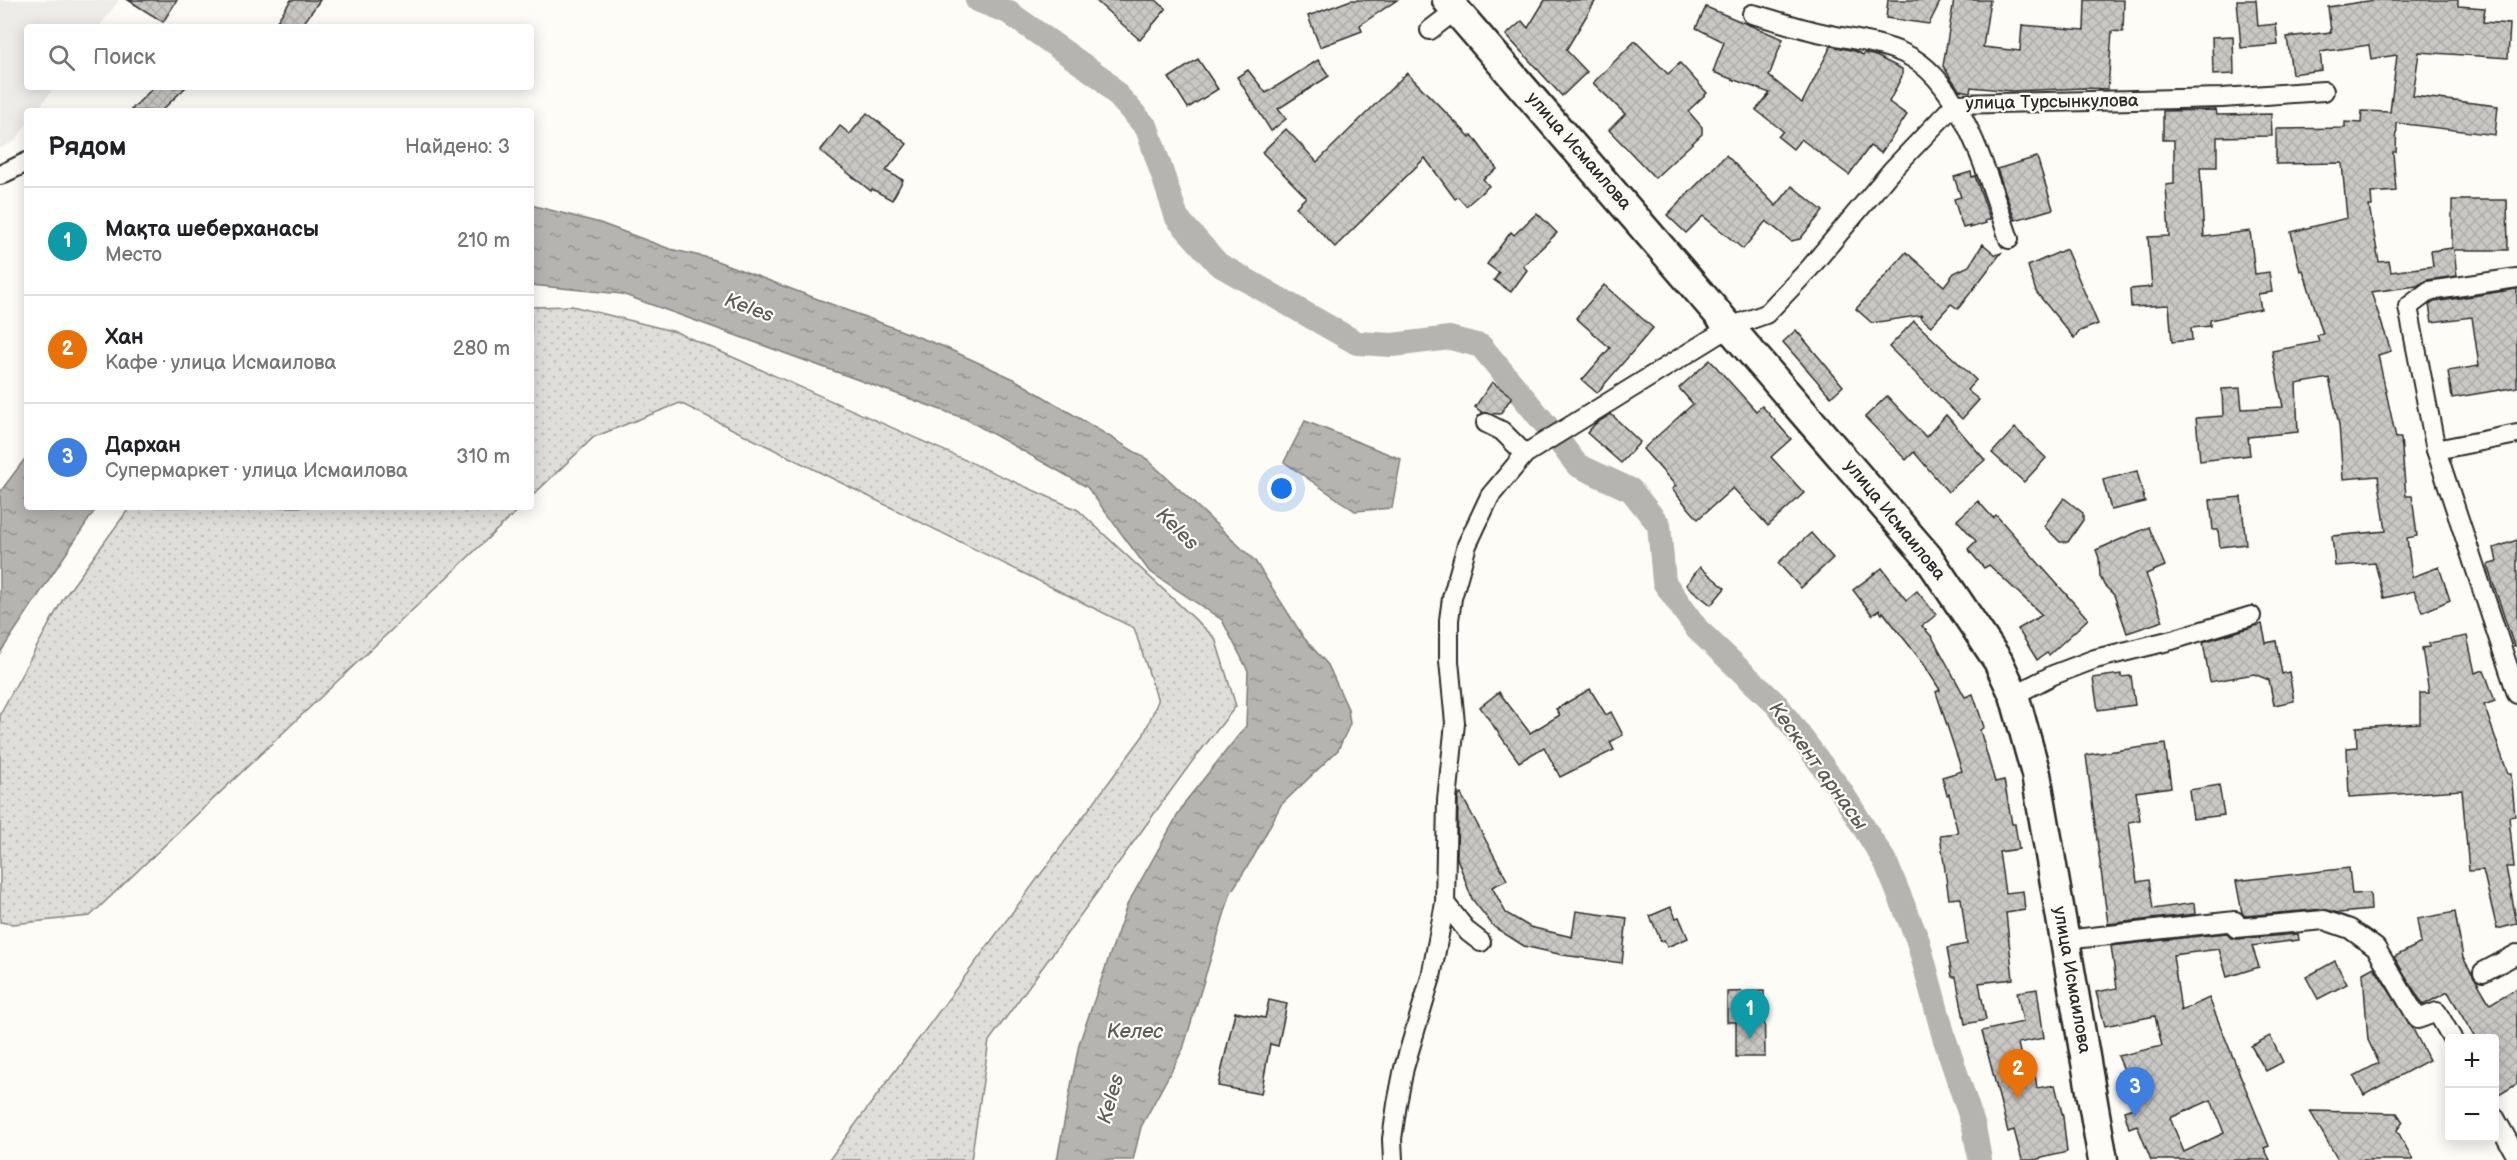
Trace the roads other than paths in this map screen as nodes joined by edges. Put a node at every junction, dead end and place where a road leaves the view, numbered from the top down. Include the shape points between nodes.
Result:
1 (1452, 5) edge
2 (1752, 14) dead end
3 (1430, 30) dead end
4 (2324, 91) dead end
5 (1954, 104) junction
6 (24, 163) edge
7 (0, 175) edge
8 (2009, 239) dead end
9 (2517, 278) edge
10 (1732, 326) junction
11 (1486, 423) dead end
12 (2517, 434) edge
13 (2436, 450) junction
14 (1525, 454) junction
15 (2251, 616) dead end
16 (2517, 694) edge
17 (2014, 695) junction
18 (1445, 903) junction
19 (2065, 940) junction
20 (1481, 942) dead end
21 (2517, 954) edge
22 (2483, 972) dead end
23 (2450, 1034) edge
24 (2499, 1125) edge
25 (2517, 1157) edge
26 (1393, 1160) edge
27 (2103, 1160) edge

1 - 3 street
1 - 10 main road, улица Исмаилова
2 - 5 street via 1904,53 1940,82
4 - 5 street, улица Турсынкулова via 2222,98
5 - 8 street via 1970,129
5 - 10 street, улица Турсынкулова via 1766,314
6 - 7 street
9 - 13 street via 2429,291 2408,308
10 - 14 street, улица Турсынкулова
10 - 17 main road, улица Исмаилова via 1928,557 1998,661
11 - 14 street via 1502,430
12 - 13 street
13 - 16 street
14 - 18 street, улица Турсынкулова via 1490,496 1467,545 1452,598 1449,661 1455,723 1447,800
15 - 17 street via 2095,659
17 - 19 main road, улица Исмаилова via 2036,774
18 - 20 street
18 - 26 street, улица Турсынкулова via 1431,977 1396,1104
19 - 23 street via 2235,921 2236,928 2324,920 2350,929 2376,948 2418,1019 2437,1012
19 - 27 main road, улица Исмаилова
21 - 22 street
24 - 25 street

